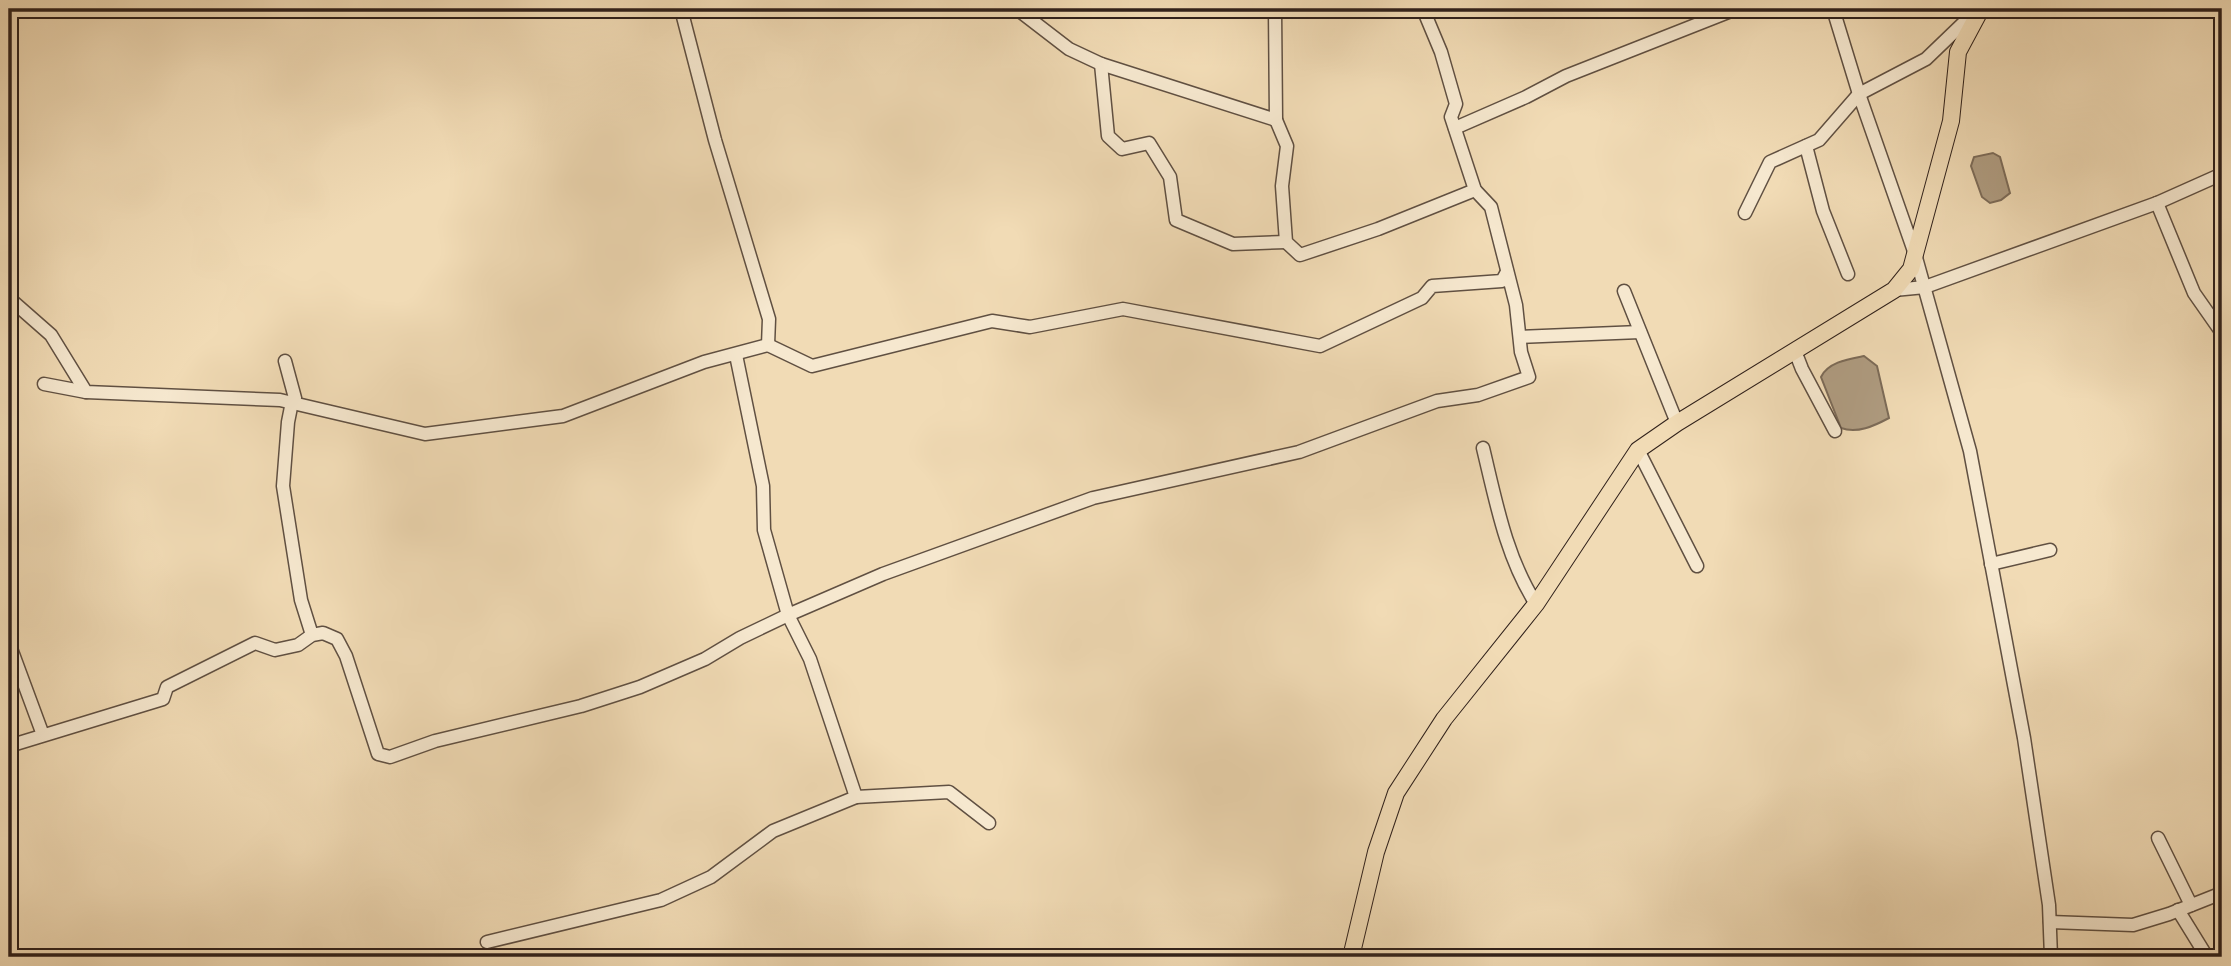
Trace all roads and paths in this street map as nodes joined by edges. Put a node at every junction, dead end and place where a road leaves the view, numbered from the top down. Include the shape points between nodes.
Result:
1 (681, 9) edge
2 (1017, 9) edge
3 (1275, 9) edge
4 (1423, 9) edge
5 (1735, 9) edge
6 (1833, 9) edge
7 (1980, 9) edge
8 (1101, 64) junction
9 (1859, 93) junction
10 (1276, 120) junction
11 (1455, 128) junction
12 (1806, 146) junction
13 (2222, 174) edge
14 (1475, 190) junction
15 (2157, 203) junction
16 (1745, 213) dead end
17 (1286, 242) junction
18 (1915, 254) junction
19 (1507, 272) junction
20 (1848, 274) dead end
21 (1925, 287) junction
22 (1894, 290) junction
23 (1624, 291) dead end
24 (9, 293) edge
25 (1640, 332) junction
26 (2222, 333) edge
27 (1520, 337) junction
28 (768, 345) junction
29 (1795, 351) junction
30 (736, 355) junction
31 (285, 360) dead end
32 (44, 384) dead end
33 (86, 392) junction
34 (292, 402) junction
35 (1676, 423) junction
36 (1835, 431) dead end
37 (1482, 448) dead end
38 (1638, 450) junction
39 (2050, 550) dead end
40 (1991, 564) junction
41 (1697, 566) dead end
42 (1536, 604) junction
43 (788, 615) junction
44 (312, 635) junction
45 (9, 643) edge
46 (43, 735) junction
47 (9, 746) edge
48 (856, 797) junction
49 (989, 823) dead end
50 (2158, 838) dead end
51 (2222, 893) edge
52 (2191, 905) junction
53 (2178, 910) junction
54 (2050, 922) junction
55 (487, 942) dead end
56 (1351, 957) edge
57 (2051, 957) edge
58 (2207, 957) edge

1 - 28 street via 769,319
2 - 8 street via 1069,49
3 - 10 street
4 - 11 street via 1456,104 1451,117
5 - 11 street via 1566,76
6 - 9 street
7 - 9 street via 1926,58
7 - 18 main road via 1958,52 1951,121
8 - 10 street
8 - 17 street via 1108,136 1122,149 1149,143 1170,177 1176,220 1233,244
9 - 12 street via 1819,140
9 - 18 street
10 - 17 street via 1287,146 1282,186
11 - 14 street
12 - 16 street via 1770,162
12 - 20 street via 1822,211
13 - 15 street
14 - 17 street via 1300,254
14 - 19 street via 1490,207
15 - 21 street
15 - 26 street via 2194,293
18 - 21 street
18 - 22 main road via 1911,269
19 - 27 street
19 - 28 street via 1502,281 1432,286 1422,298 1320,346 1123,309 1030,327 992,321 812,366
21 - 22 street
21 - 40 street via 1970,451
22 - 29 main road
23 - 25 street
24 - 33 street via 10,299 51,335
25 - 27 street
25 - 35 street
27 - 43 street via 1529,377 1478,395 1437,401 1299,452 1093,498 883,574
28 - 30 street
29 - 35 main road
29 - 36 street
30 - 34 street via 704,362 563,416 425,434
30 - 43 street via 763,486 764,530
31 - 34 street via 295,398
32 - 33 street
33 - 34 street
34 - 44 street via 283,486 300,600
35 - 38 main road
37 - 42 street via 1503,533
38 - 41 street
38 - 42 main road
39 - 40 street
40 - 54 street via 2024,738
42 - 56 main road via 1444,719 1396,793 1376,852
43 - 44 street via 640,687 390,757 379,754 337,639 323,633
43 - 48 street via 810,659
44 - 46 street via 298,645 275,650 255,643 167,687 163,699
45 - 46 street
46 - 47 street
48 - 49 street via 949,792
48 - 55 street via 773,831 712,877 661,900
50 - 52 street
51 - 52 street
52 - 53 street
53 - 54 street via 2133,925
53 - 58 street
54 - 57 street

